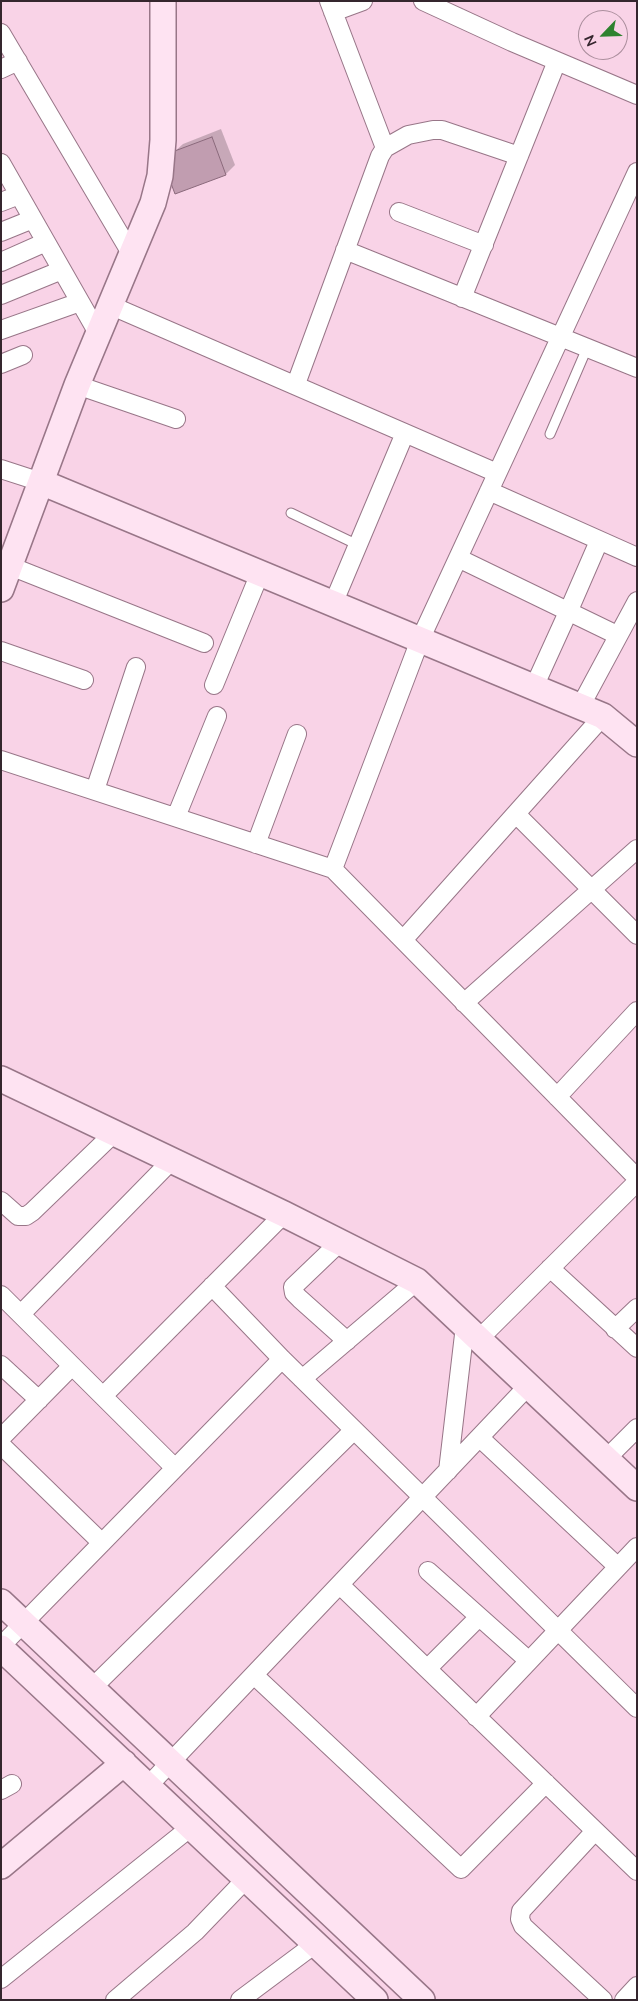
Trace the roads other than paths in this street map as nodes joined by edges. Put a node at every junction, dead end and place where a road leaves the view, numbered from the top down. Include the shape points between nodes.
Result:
1 (163, 1) edge
2 (363, 1) edge
3 (423, 1) edge
4 (331, 7) edge
5 (1, 33) edge
6 (18, 60) junction
7 (557, 61) junction
8 (1, 69) edge
9 (637, 95) edge
10 (385, 148) junction
11 (519, 156) junction
12 (2, 167) edge
13 (637, 172) edge
14 (19, 195) junction
15 (1, 202) edge
16 (399, 212) dead end
17 (33, 219) junction
18 (1, 232) edge
19 (46, 242) junction
20 (484, 244) junction
21 (345, 250) junction
22 (132, 255) junction
23 (1, 262) edge
24 (62, 270) junction
25 (1, 295) edge
26 (462, 298) junction
27 (80, 302) junction
28 (112, 306) junction
29 (1, 330) edge
30 (99, 335) junction
31 (560, 337) junction
32 (587, 348) junction
33 (23, 356) dead end
34 (1, 364) edge
35 (637, 368) edge
36 (296, 384) junction
37 (77, 385) junction
38 (176, 419) dead end
39 (405, 433) junction
40 (550, 434) dead end
41 (1, 469) edge
42 (497, 473) junction
43 (41, 482) junction
44 (489, 492) junction
45 (291, 514) dead end
46 (599, 541) junction
47 (358, 545) junction
48 (637, 557) edge
49 (458, 558) junction
50 (260, 573) junction
51 (5, 577) edge
52 (637, 601) edge
53 (333, 604) junction
54 (569, 610) junction
55 (617, 635) junction
56 (420, 640) junction
57 (204, 643) dead end
58 (1, 651) edge
59 (136, 667) dead end
60 (84, 680) dead end
61 (214, 685) dead end
62 (534, 688) junction
63 (580, 707) junction
64 (217, 716) dead end
65 (603, 716) junction
66 (297, 734) dead end
67 (637, 744) edge
68 (1, 760) edge
69 (95, 790) junction
70 (516, 814) junction
71 (176, 817) junction
72 (256, 844) junction
73 (637, 849) edge
74 (332, 869) junction
75 (591, 890) junction
76 (637, 935) edge
77 (403, 940) junction
78 (464, 1003) junction
79 (637, 1011) edge
80 (1, 1079) edge
81 (557, 1097) junction
82 (114, 1133) junction
83 (172, 1160) junction
84 (635, 1186) edge
85 (1, 1201) edge
86 (284, 1214) junction
87 (340, 1242) junction
88 (550, 1268) junction
89 (417, 1281) junction
90 (212, 1286) junction
91 (1, 1295) edge
92 (637, 1308) edge
93 (21, 1314) junction
94 (615, 1329) junction
95 (472, 1332) junction
96 (347, 1342) junction
97 (637, 1348) edge
98 (282, 1359) junction
99 (1, 1364) edge
100 (72, 1366) junction
101 (302, 1379) junction
102 (528, 1386) junction
103 (103, 1396) junction
104 (39, 1400) junction
105 (637, 1428) edge
106 (354, 1430) junction
107 (1, 1438) edge
108 (480, 1438) junction
109 (1, 1445) edge
110 (606, 1459) junction
111 (175, 1468) junction
112 (448, 1471) junction
113 (637, 1488) edge
114 (423, 1498) junction
115 (102, 1543) junction
116 (637, 1547) edge
117 (618, 1567) junction
118 (428, 1571) dead end
119 (340, 1586) junction
120 (1, 1602) edge
121 (479, 1617) junction
122 (24, 1624) junction
123 (558, 1630) junction
124 (1, 1647) edge
125 (529, 1661) junction
126 (427, 1669) junction
127 (255, 1676) junction
128 (92, 1688) junction
129 (637, 1708) edge
130 (476, 1717) junction
131 (124, 1763) junction
132 (171, 1763) junction
133 (546, 1783) junction
134 (148, 1786) junction
135 (191, 1827) junction
136 (595, 1831) junction
137 (1, 1866) edge
138 (637, 1871) edge
139 (246, 1879) junction
140 (315, 1944) junction
141 (1, 1979) edge
142 (637, 1986) edge
143 (370, 1998) edge
144 (115, 2000) edge
145 (240, 2000) edge
146 (422, 2000) edge
147 (603, 2000) edge
148 (624, 2000) edge

1 - 22 street via 160,176
2 - 4 street
3 - 7 street
4 - 10 street
5 - 6 street
6 - 8 street
6 - 22 street
7 - 9 street
7 - 11 street
10 - 11 street via 408,135 442,130
10 - 21 street
11 - 20 street
12 - 14 street
13 - 31 street
14 - 15 street
14 - 17 street
16 - 20 street
17 - 18 street
17 - 19 street
19 - 23 street
19 - 24 street
20 - 26 street
21 - 26 street
21 - 36 street
22 - 28 street
24 - 25 street
24 - 27 street
26 - 31 street
27 - 29 street
27 - 30 street
28 - 30 street
28 - 36 street
30 - 37 street
31 - 32 street
31 - 42 street
32 - 35 street
32 - 40 lane
33 - 34 street
36 - 39 street
37 - 38 street
37 - 43 street
39 - 42 street
39 - 47 street
41 - 43 street
42 - 44 street
43 - 50 street
43 - 51 street
44 - 46 street
44 - 49 street
45 - 47 lane
46 - 48 street
46 - 54 street
47 - 53 street
49 - 54 street
49 - 56 street
50 - 53 street
50 - 61 street
51 - 57 street
52 - 55 street
53 - 56 street
54 - 55 street
54 - 62 street
55 - 63 street
56 - 62 street
56 - 74 street
58 - 60 street
59 - 69 street
62 - 63 street
63 - 65 street
64 - 71 street
65 - 67 street
65 - 70 street
66 - 72 street
68 - 69 street
69 - 71 street
70 - 75 street
70 - 77 street
71 - 72 street
72 - 74 street
73 - 75 street
74 - 77 street
75 - 76 street
75 - 78 street
77 - 78 street
78 - 81 street
79 - 81 street
80 - 82 street
81 - 84 street
82 - 83 street
82 - 85 street via 26,1216 18,1216
83 - 86 street
83 - 93 street
84 - 88 street
86 - 87 street
86 - 90 street
87 - 89 street
87 - 96 street via 293,1287 294,1293
88 - 94 street
88 - 95 street
89 - 95 street
89 - 96 street
90 - 98 street
90 - 103 street
91 - 93 street
92 - 94 street
93 - 100 street
94 - 97 street
95 - 102 street
95 - 112 street
96 - 101 street
98 - 101 street
98 - 111 street
99 - 104 street
100 - 103 street
100 - 104 street
101 - 106 street
102 - 108 street
102 - 110 street
103 - 111 street
104 - 107 street
105 - 110 street
106 - 114 street
106 - 128 street
108 - 112 street
108 - 117 street
109 - 115 street
110 - 113 street
111 - 115 street
112 - 114 street
114 - 119 street
114 - 123 street
115 - 122 street
116 - 117 street
117 - 123 street
118 - 121 street
119 - 126 street
119 - 127 street
120 - 122 street
121 - 125 street
121 - 126 street
122 - 124 street
122 - 128 street
123 - 125 street
123 - 129 street
124 - 131 street
125 - 130 street
126 - 130 street
127 - 132 street
127 - 133 street via 461,1869
128 - 132 street
130 - 133 street
131 - 134 street
131 - 137 street
132 - 134 street
132 - 146 street
133 - 136 street
134 - 135 street
135 - 139 street
135 - 141 street
136 - 138 street
136 - 147 street via 521,1911 520,1919 523,1926
139 - 140 street
139 - 144 street via 195,1932
140 - 143 street
140 - 145 street
142 - 148 street

